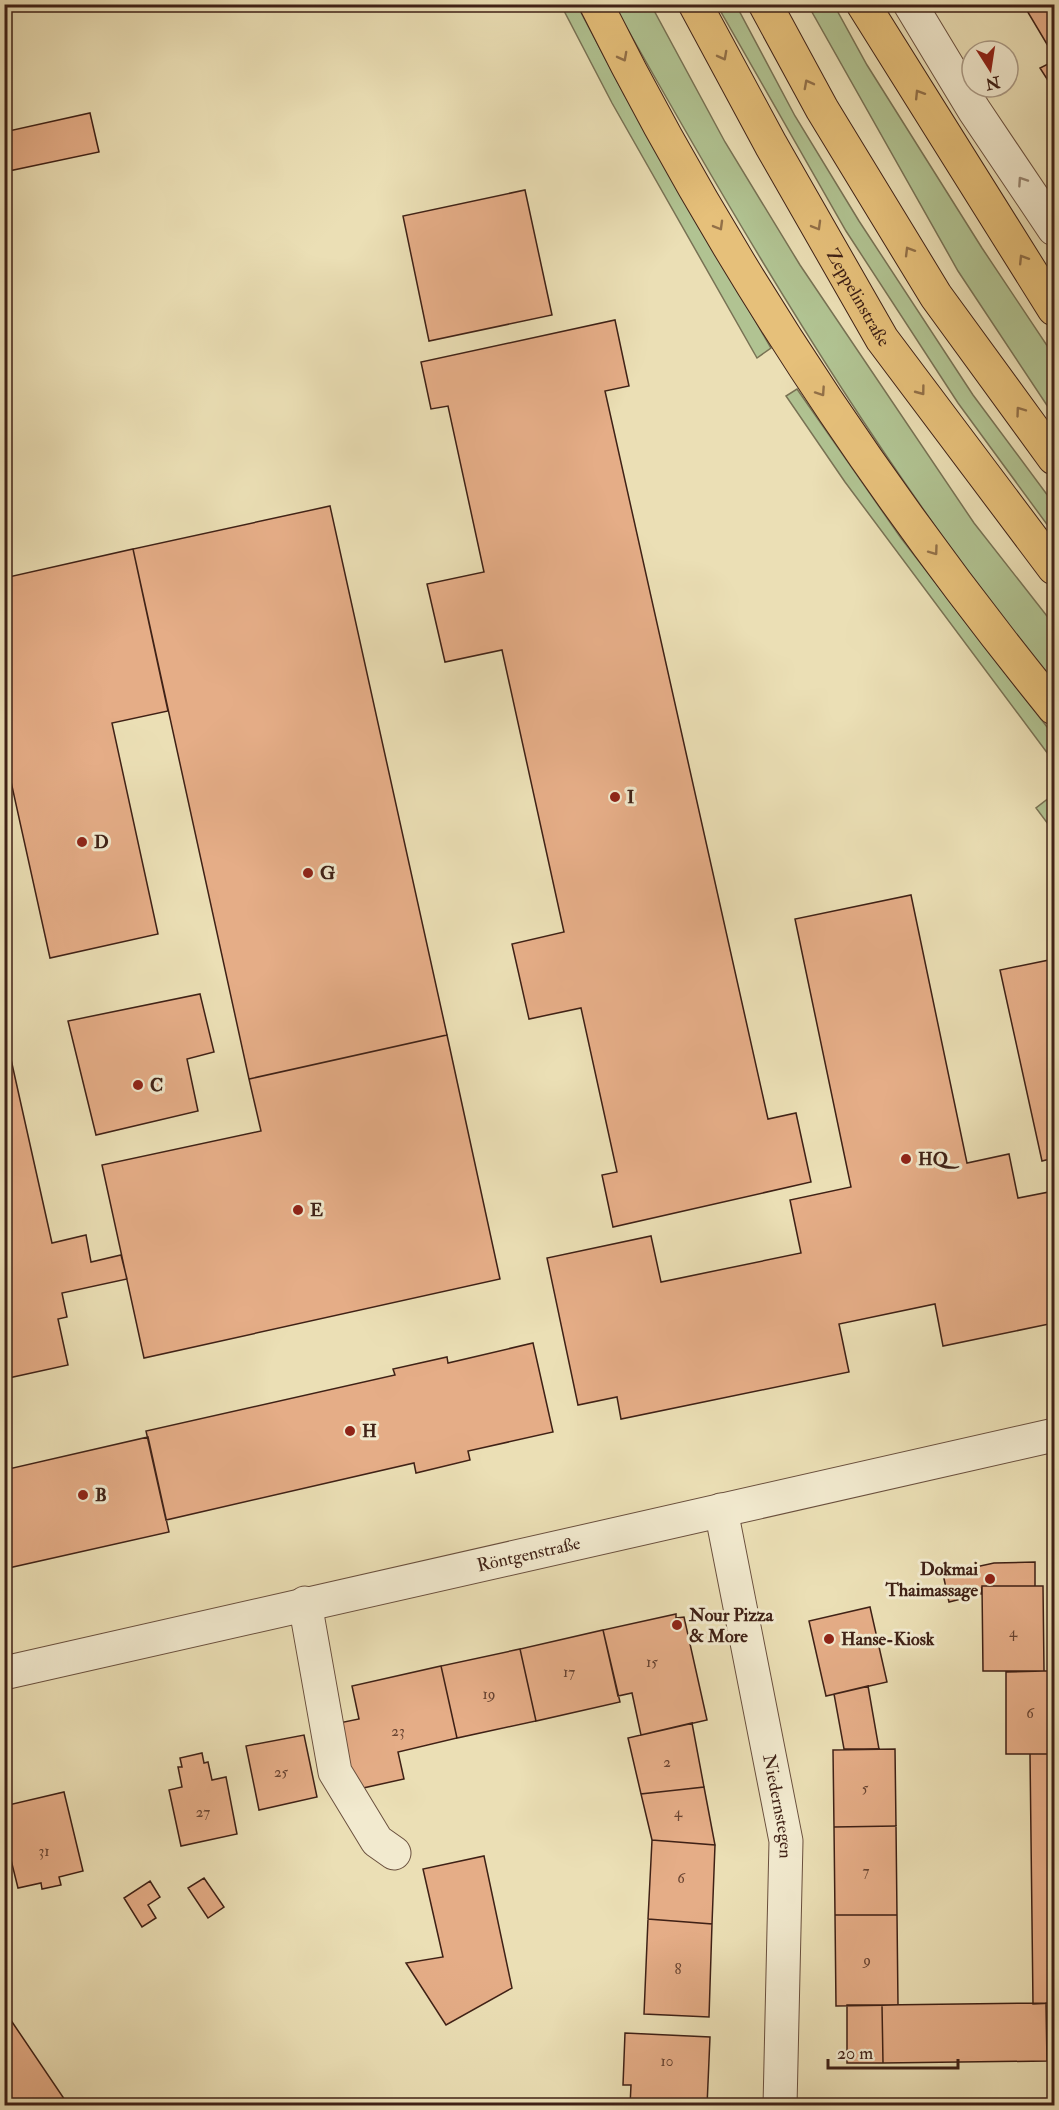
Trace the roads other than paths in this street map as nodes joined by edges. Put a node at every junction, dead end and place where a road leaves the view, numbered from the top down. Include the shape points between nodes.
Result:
1 (596, 4) edge
2 (695, 4) edge
3 (765, 4) edge
4 (862, 4) edge
5 (910, 4) edge
6 (1054, 229) edge
7 (1054, 309) edge
8 (1054, 458) edge
9 (1054, 568) edge
10 (1054, 708) edge
11 (1054, 1435) edge
12 (721, 1510) junction
13 (305, 1603) junction
14 (4, 1672) edge
15 (394, 1853) dead end
16 (780, 2106) edge

1 -> 10 highway via 736,256 800,360 983,620
2 -> 9 highway, Zeppelinstraße via 882,339
8 -> 3 highway via 936,296 822,109
7 -> 4 highway
6 -> 5 street via 974,110
11 - 12 street, Röntgenstraße
12 - 13 street, Röntgenstraße
12 - 16 street, Niedernstegen via 786,1841
13 - 14 street, Röntgenstraße
13 - 15 street via 335,1772 377,1841

